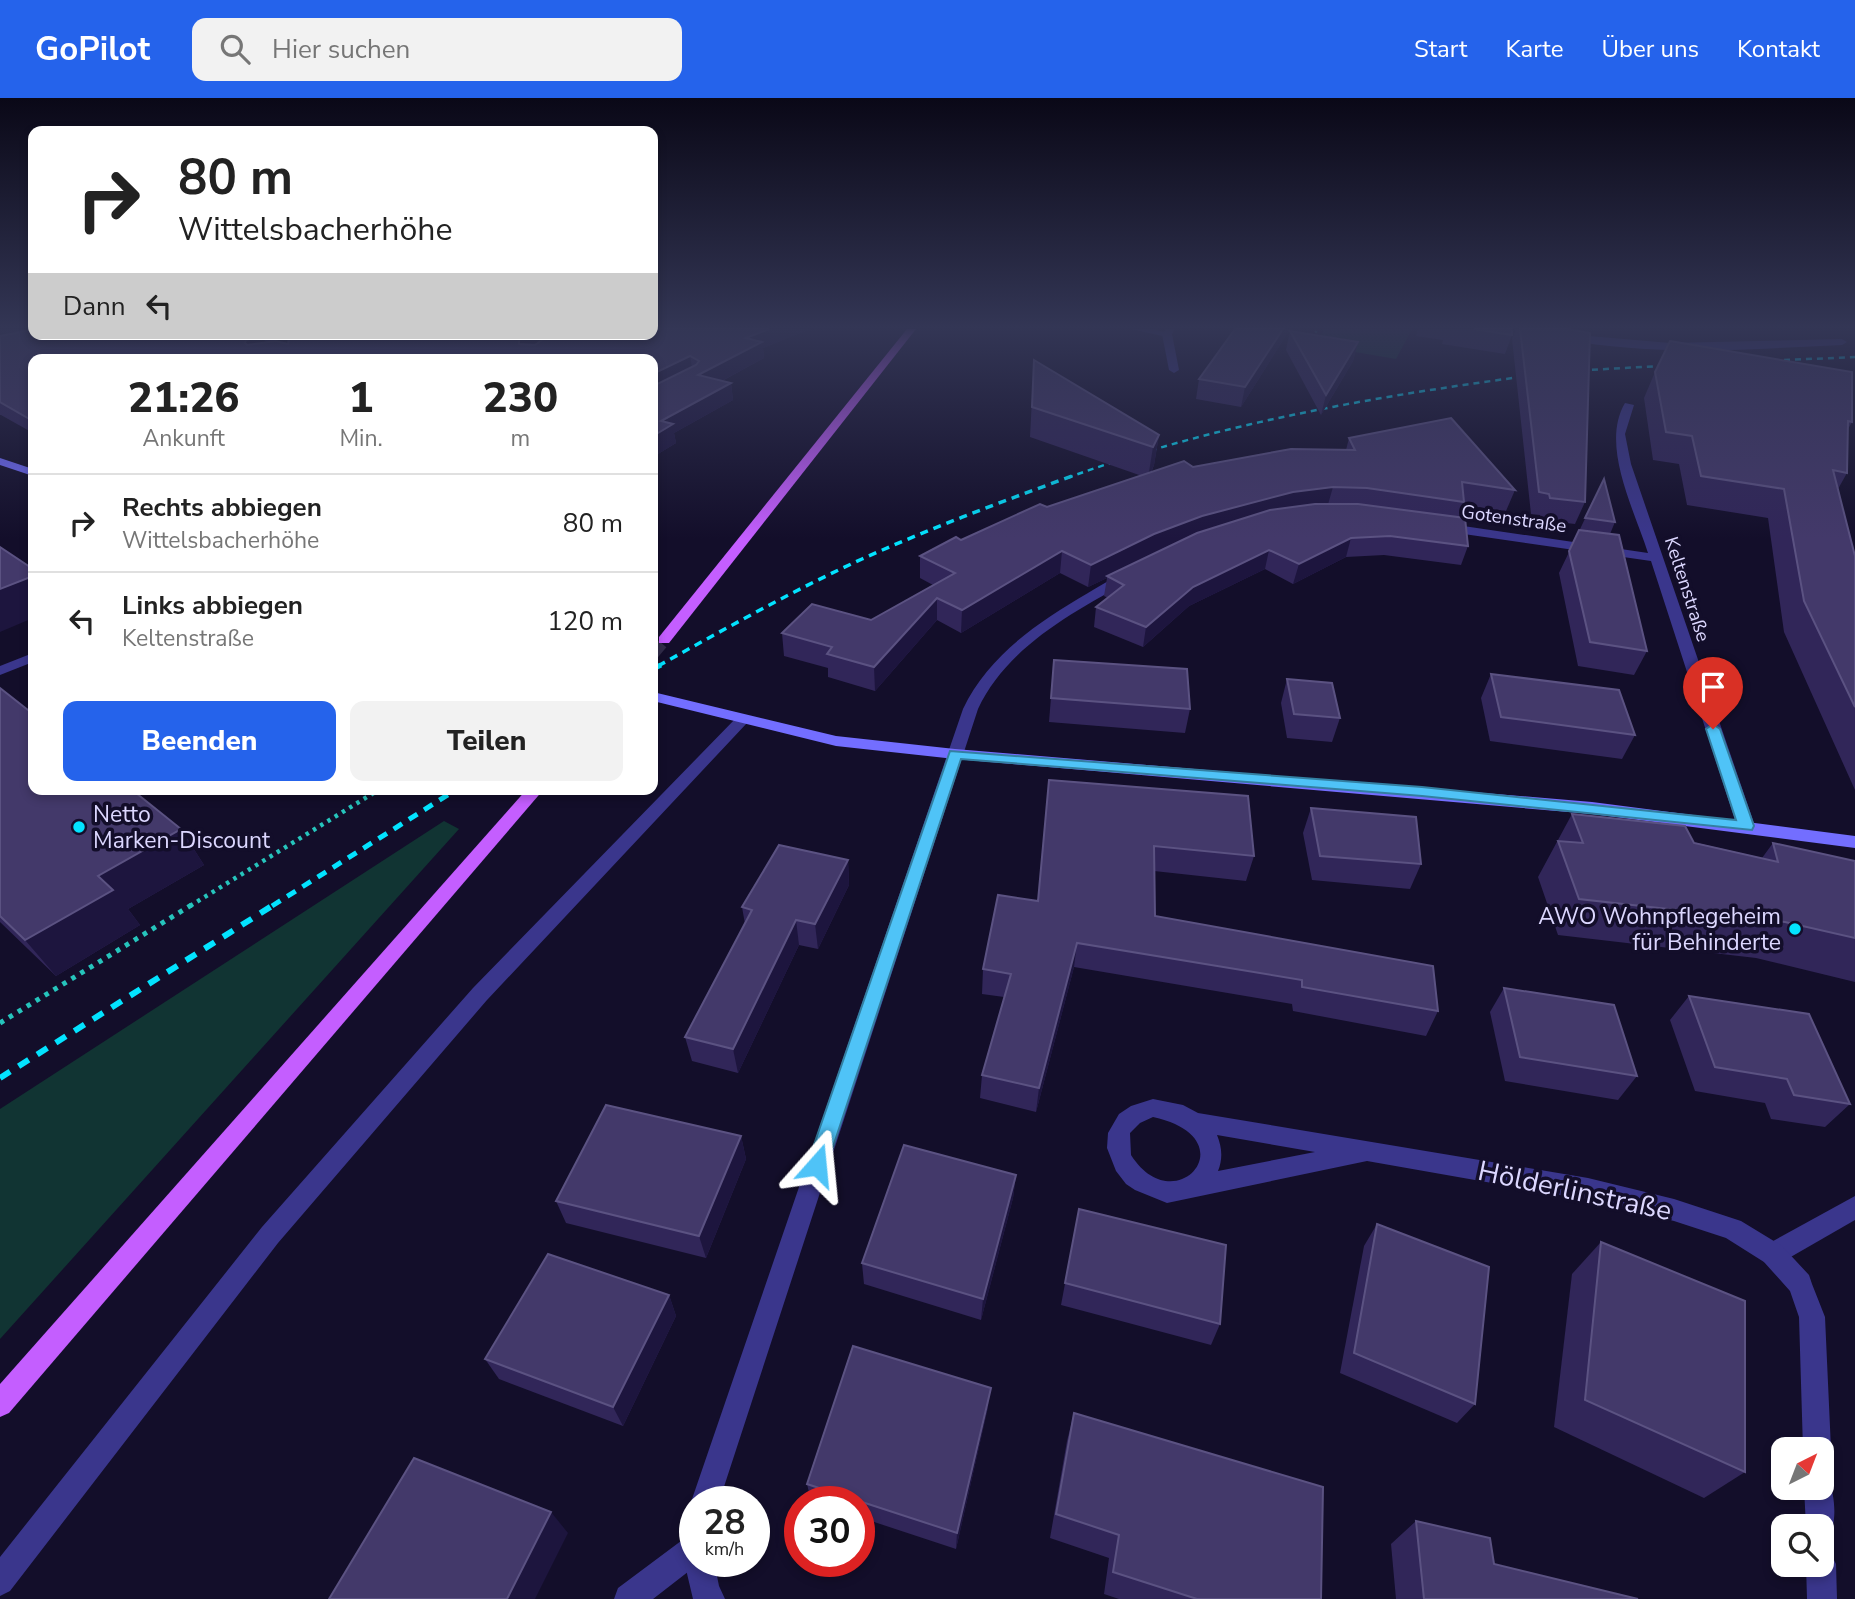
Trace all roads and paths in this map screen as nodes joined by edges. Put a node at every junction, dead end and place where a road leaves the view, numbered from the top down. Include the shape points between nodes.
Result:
1 (856, 399) edge
2 (1629, 405) dead end
3 (0, 461) edge
4 (28, 471) edge
5 (1430, 525) edge
6 (1658, 558) junction
7 (1133, 573) edge
8 (664, 640) tunnel mouth
9 (28, 659) edge
10 (0, 671) edge
11 (658, 698) edge
12 (742, 720) junction
13 (955, 754) junction
14 (370, 795) edge
15 (531, 795) edge
16 (1746, 826) junction
17 (1855, 842) edge
18 (0, 1023) edge
19 (1195, 1122) junction
20 (1369, 1152) junction
21 (1194, 1186) junction
22 (1855, 1207) edge
23 (1773, 1254) junction
24 (0, 1404) edge
25 (1817, 1437) edge
26 (710, 1486) edge
27 (679, 1560) edge
28 (702, 1577) edge
29 (1821, 1577) edge
30 (0, 1581) edge
31 (629, 1599) edge
32 (710, 1599) edge
33 (1822, 1599) edge

1 - 8 main road
2 - 6 street, Keltenstraße via 1619,423 1619,438
3 - 4 street
5 - 6 street, Gotenstraße
6 - 16 street, Keltenstraße
7 - 13 street via 1067,610 1012,652 980,691
9 - 10 street
11 - 12 street
12 - 13 street via 836,741
12 - 30 street via 480,994 270,1235
13 - 16 street via 1422,792
13 - 26 street
14 - 18 path
15 - 24 main road
16 - 17 street
19 - 20 street, Hölderlinstraße
19 - 21 street via 1210,1144 1212,1161
19 - 21 street, Hölderlinstraße via 1171,1110 1144,1110 1125,1123 1118,1144 1126,1168 1149,1186 1167,1191
20 - 21 street, Hölderlinstraße
20 - 23 street, Hölderlinstraße via 1662,1206 1732,1229
22 - 23 street
23 - 25 street, Hölderlinstraße via 1800,1284 1812,1317
27 - 31 street
28 - 32 street
29 - 33 street

